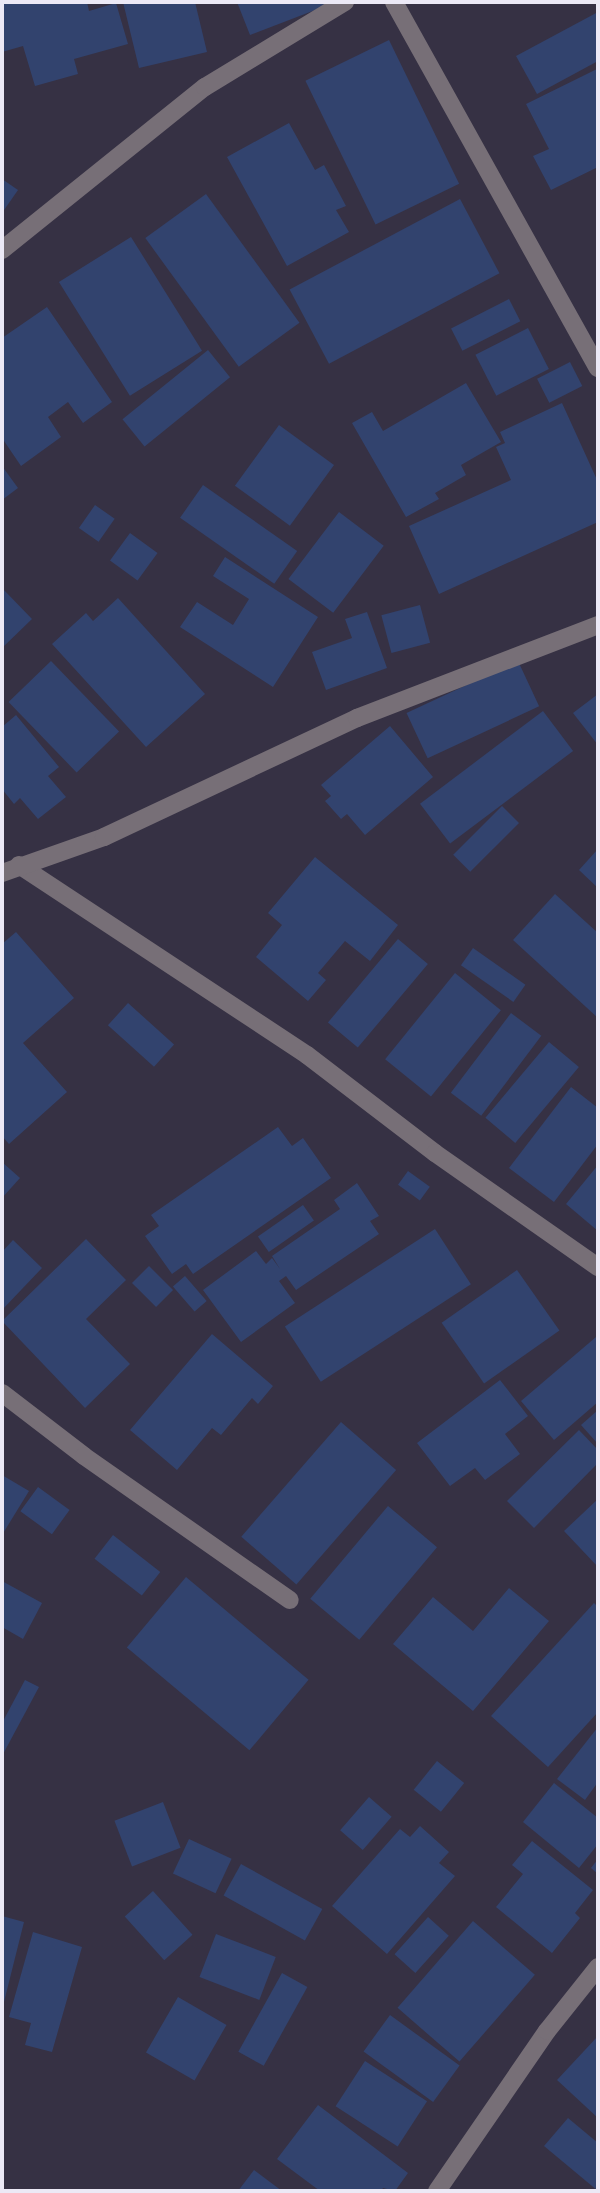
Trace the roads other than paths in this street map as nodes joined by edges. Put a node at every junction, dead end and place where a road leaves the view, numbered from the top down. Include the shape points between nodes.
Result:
1 (345, 2) edge
2 (394, 2) edge
3 (2, 250) edge
4 (598, 368) edge
5 (598, 625) edge
6 (19, 865) junction
7 (2, 873) edge
8 (598, 1267) edge
9 (2, 1393) edge
10 (290, 1600) dead end
11 (598, 1967) edge
12 (437, 2191) edge

1 - 3 street via 205,87
2 - 4 street
5 - 6 street via 357,718 104,837
6 - 7 street
6 - 8 street via 307,1055 435,1153
9 - 10 street
11 - 12 street via 547,2031

